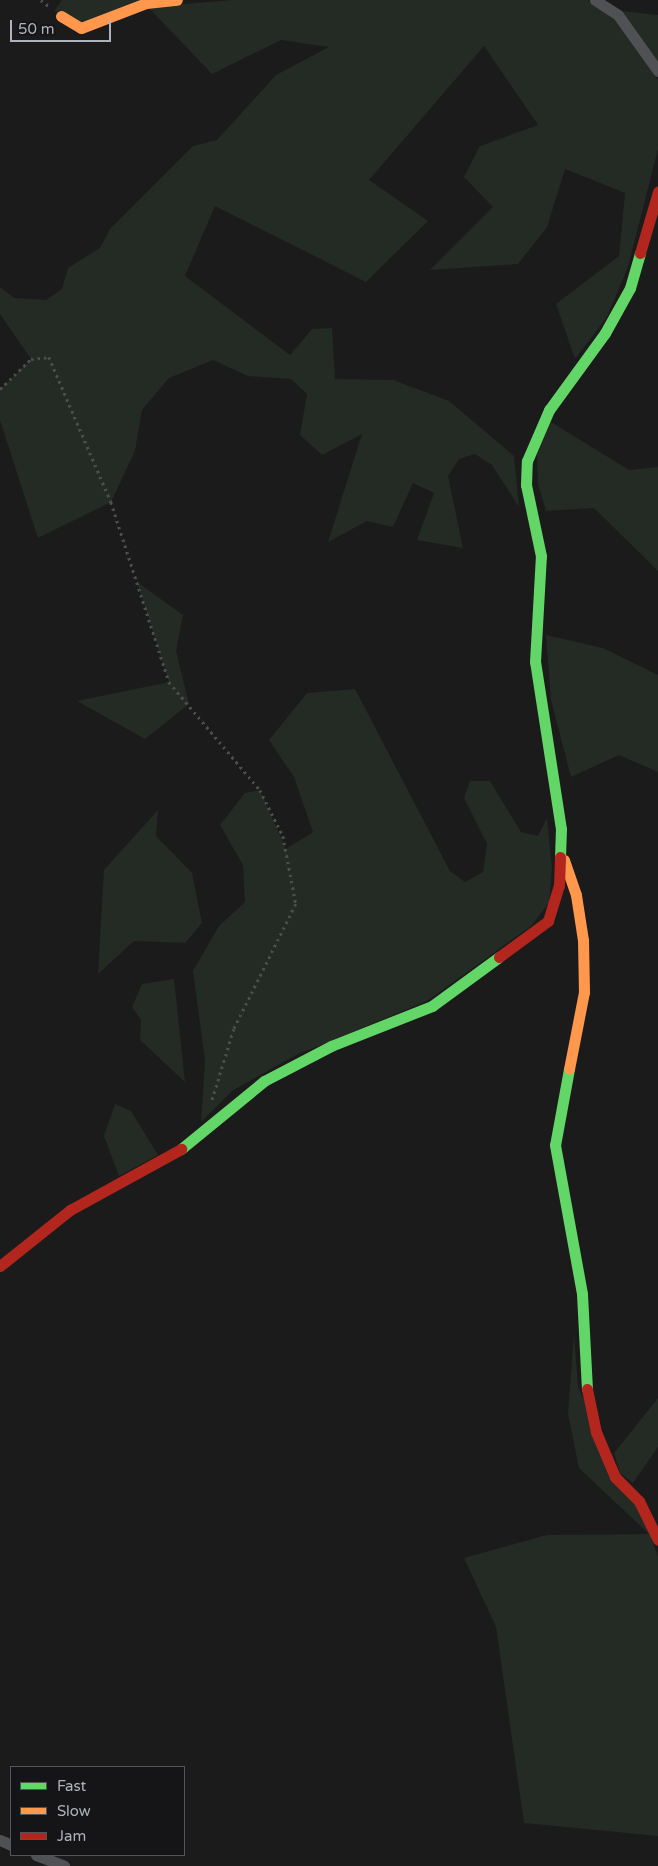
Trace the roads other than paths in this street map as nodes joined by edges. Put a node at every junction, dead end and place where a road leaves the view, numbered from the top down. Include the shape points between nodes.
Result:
1 (177, 0) edge
2 (595, 0) edge
3 (61, 16) dead end
4 (658, 71) edge
5 (658, 192) edge
6 (561, 852) junction
7 (0, 1266) edge
8 (658, 1540) edge
9 (39, 1856) edge
10 (64, 1866) edge

1 - 3 street via 146,3 81,28
2 - 4 street via 618,15
5 - 6 street via 630,288 605,333 549,410 527,462 526,485 541,556 536,662 559,800
6 - 7 street via 554,908 538,933 432,1006 331,1046 264,1081 153,1169 70,1210
6 - 8 street via 576,895 584,992 555,1145 582,1294 585,1379 596,1432 615,1477 639,1501
9 - 10 street

